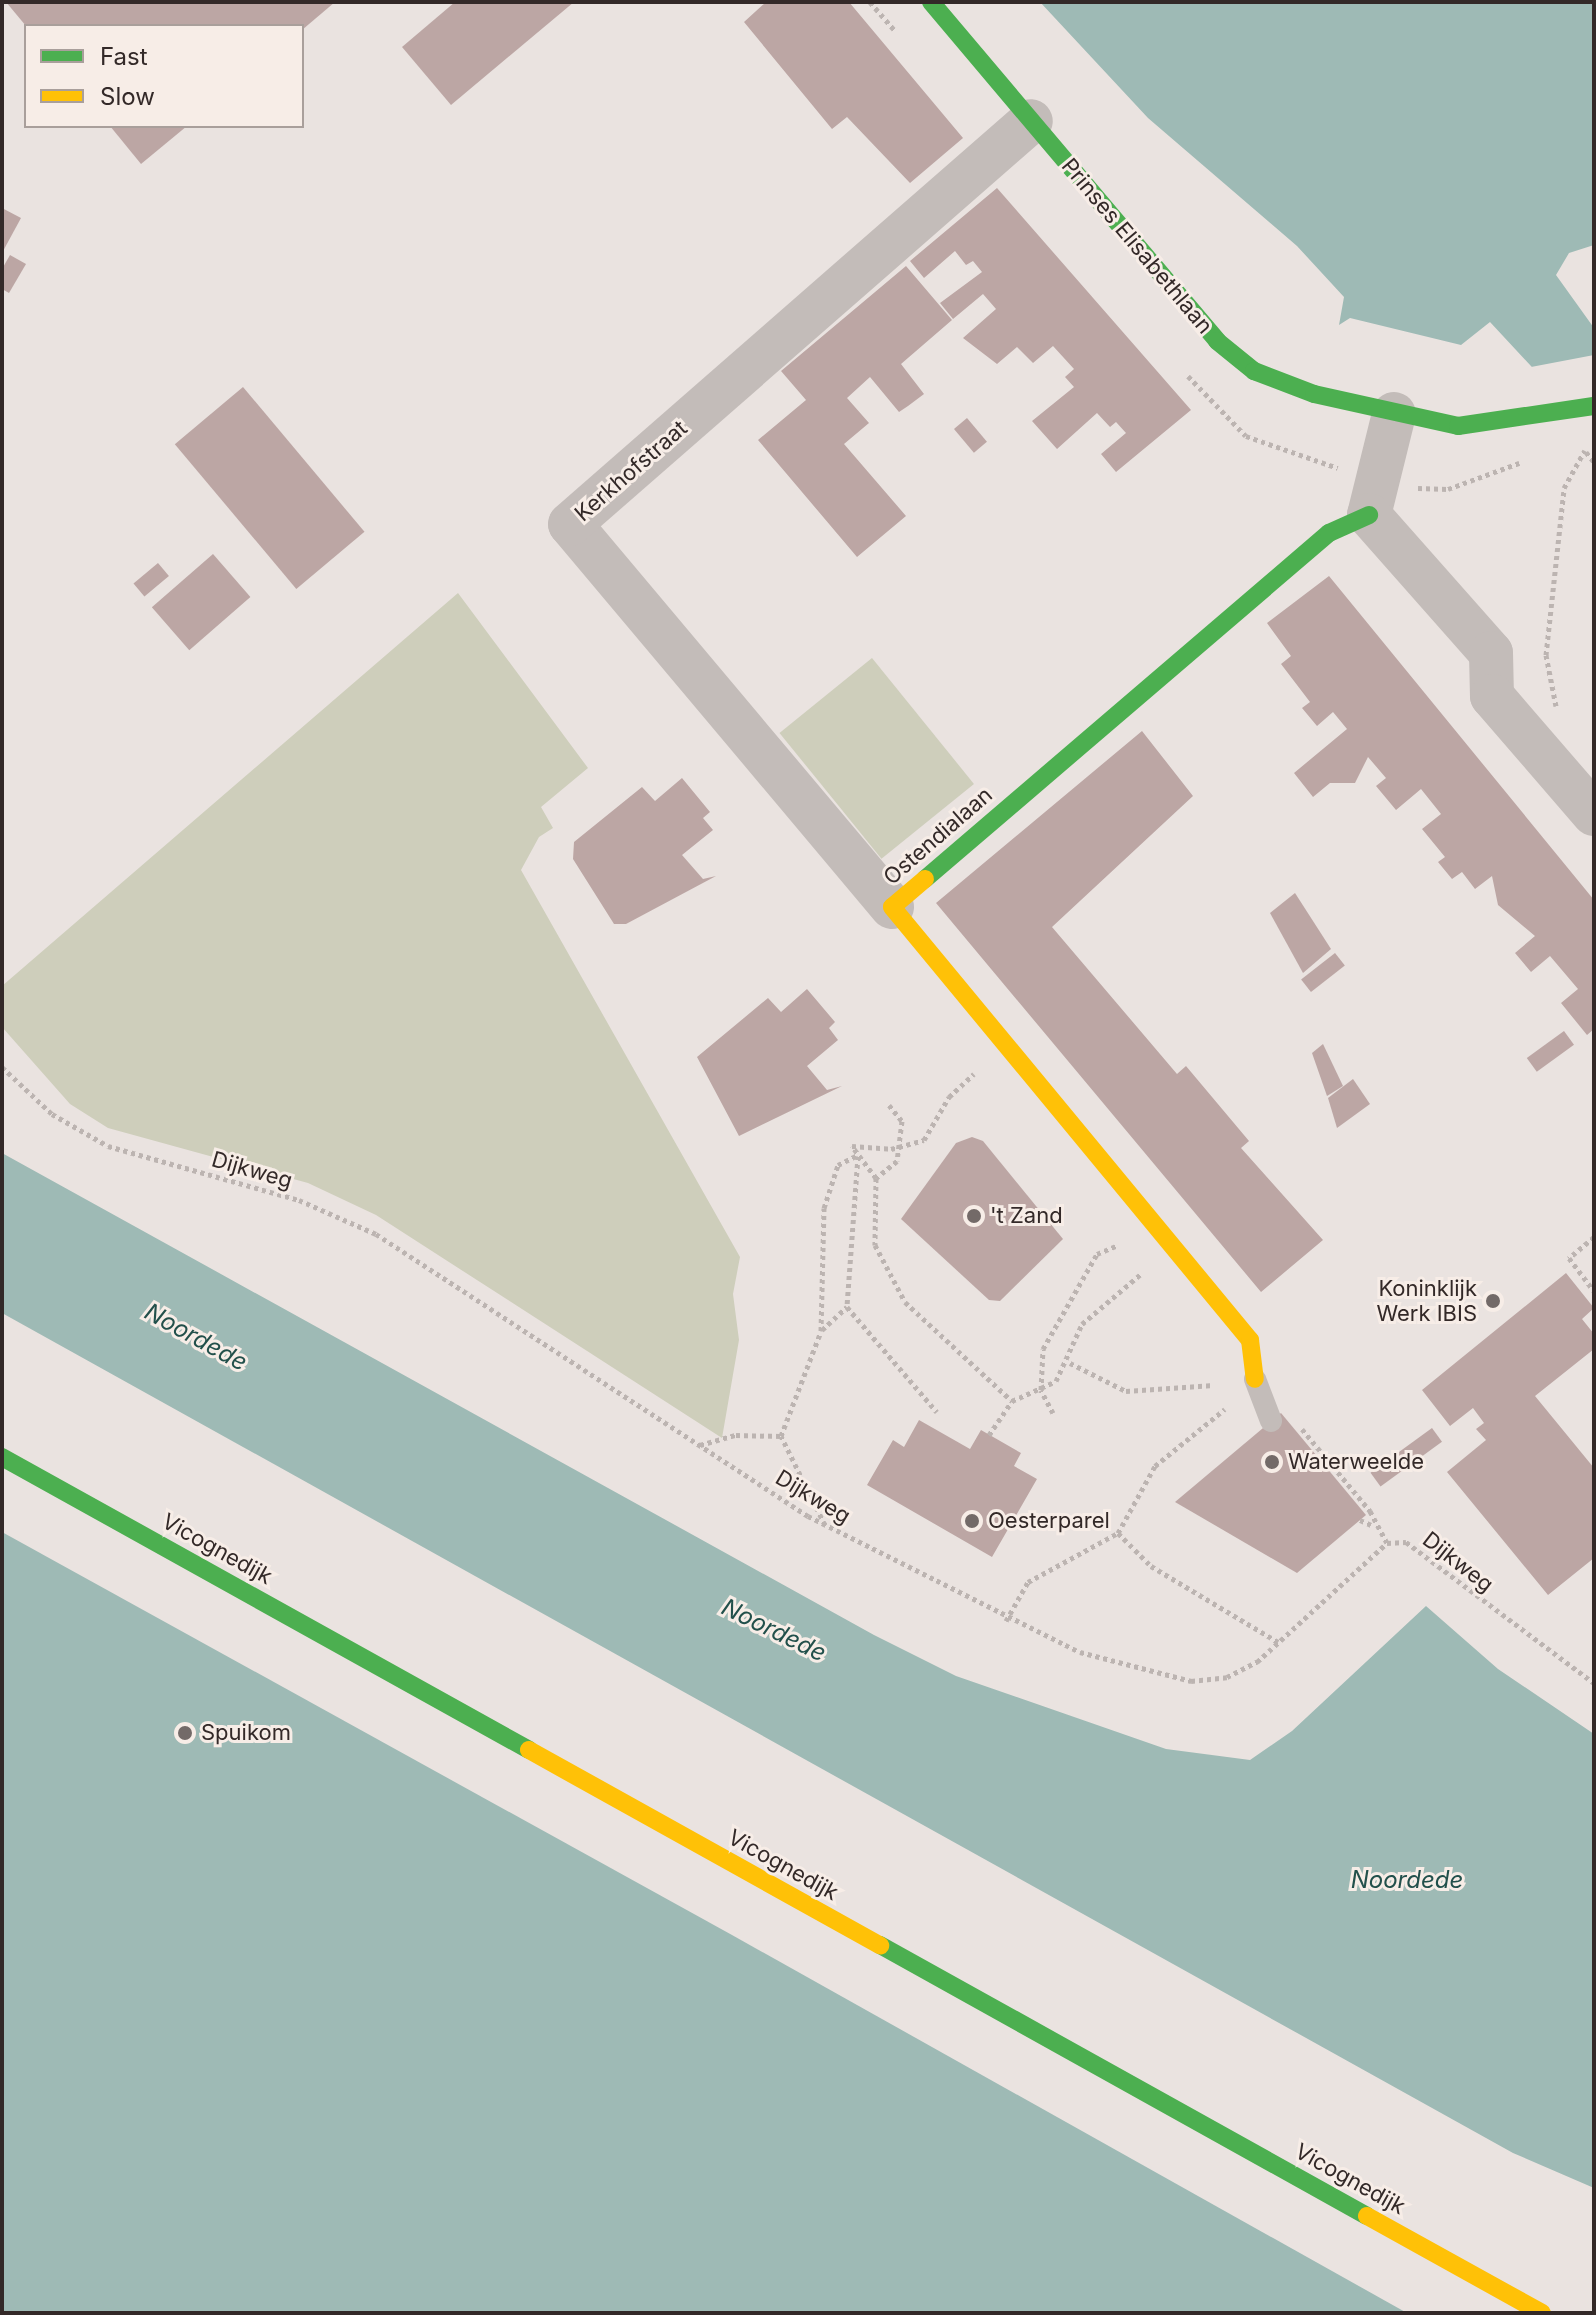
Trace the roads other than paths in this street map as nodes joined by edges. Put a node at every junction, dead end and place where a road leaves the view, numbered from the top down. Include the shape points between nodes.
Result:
1 (931, 2) edge
2 (1031, 121) junction
3 (1594, 406) edge
4 (1394, 414) junction
5 (1374, 497) junction
6 (1594, 814) edge
7 (892, 907) junction
8 (1255, 1379) joint
9 (1271, 1421) dead end
10 (2, 1457) edge
11 (1542, 2313) edge

1 - 2 street, Prinses Elisabethlaan
2 - 4 street, Prinses Elisabethlaan via 1217,341 1254,371
2 - 7 street, Kerkhofstraat via 570,524
3 - 4 street, Prinses Elisabethlaan via 1458,426
4 - 5 street
5 - 6 street via 1491,653 1492,696
5 - 7 street, Ostendialaan
7 - 8 street, Ostendialaan via 1250,1340
8 - 9 lane
10 - 11 street, Vicognedijk

